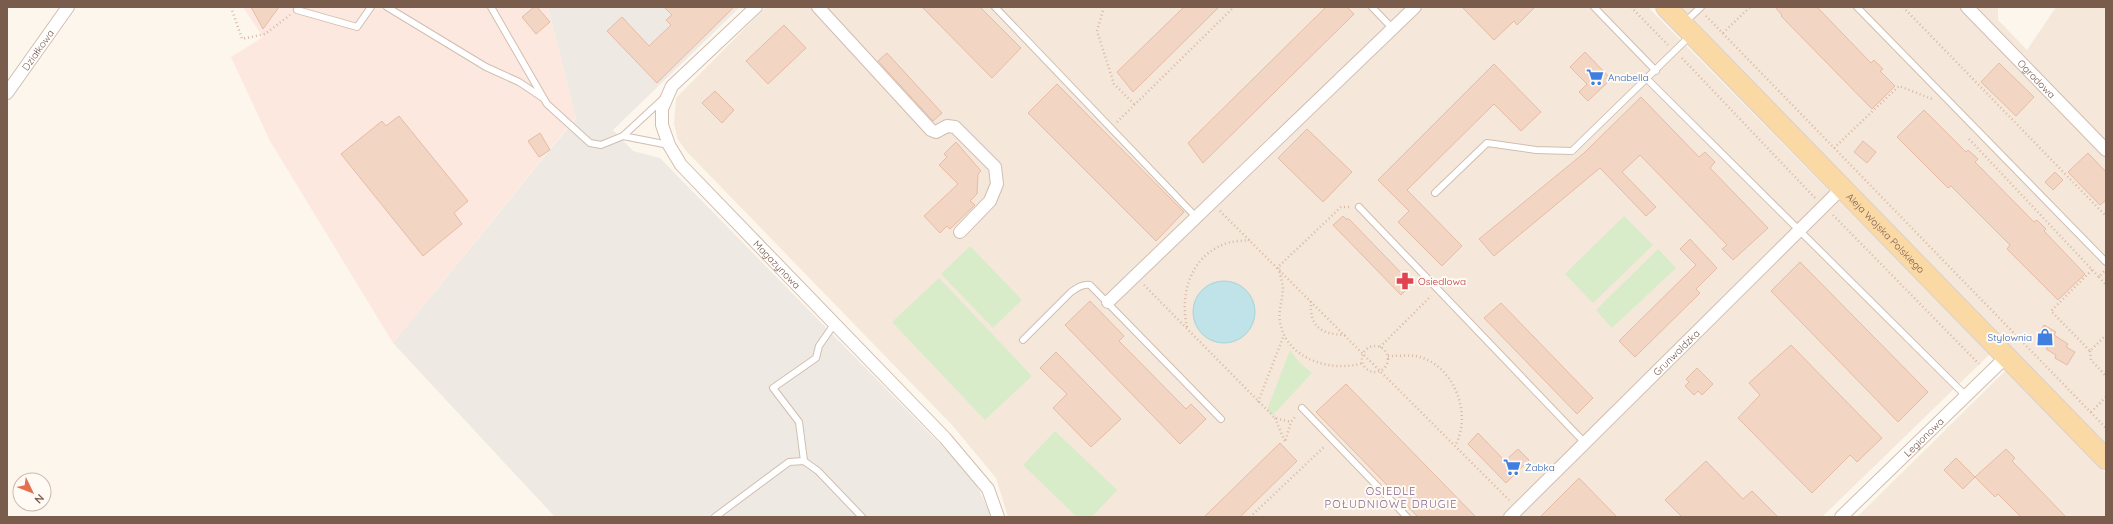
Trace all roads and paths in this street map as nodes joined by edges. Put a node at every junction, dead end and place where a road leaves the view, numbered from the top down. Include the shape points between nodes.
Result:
1 (68, 7) edge
2 (230, 7) edge
3 (371, 7) edge
4 (387, 7) edge
5 (491, 7) edge
6 (756, 7) edge
7 (818, 7) edge
8 (995, 7) edge
9 (1104, 7) edge
10 (1234, 7) edge
11 (1372, 7) edge
12 (1415, 7) edge
13 (1594, 7) edge
14 (1631, 7) edge
15 (1666, 7) edge
16 (1750, 7) edge
17 (1857, 7) edge
18 (1903, 7) edge
19 (1967, 7) edge
20 (298, 8) edge
21 (1700, 8) edge
22 (1393, 29) junction
23 (1688, 29) junction
24 (1723, 34) junction
25 (1675, 51) junction
26 (1656, 71) junction
27 (1648, 79) junction
28 (7, 93) edge
29 (668, 95) junction
30 (544, 99) junction
31 (1933, 100) dead end
32 (1134, 104) junction
33 (1111, 128) junction
34 (1965, 134) dead end
35 (623, 136) junction
36 (669, 145) junction
37 (1834, 148) junction
38 (2106, 150) edge
39 (1842, 188) junction
40 (1435, 193) dead end
41 (1212, 202) junction
42 (1824, 206) junction
43 (1358, 207) joint
44 (2106, 216) edge
45 (1196, 217) junction
46 (1799, 231) junction
47 (960, 232) dead end
48 (1251, 240) junction
49 (2106, 262) edge
50 (1278, 267) junction
51 (2092, 270) junction
52 (2106, 270) edge
53 (1135, 276) junction
54 (2099, 277) junction
55 (2106, 285) edge
56 (1439, 289) junction
57 (1108, 302) junction
58 (1311, 302) junction
59 (834, 323) junction
60 (1187, 328) junction
61 (1284, 335) junction
62 (1345, 335) junction
63 (2106, 335) edge
64 (1023, 340) dead end
65 (1380, 347) junction
66 (2090, 351) junction
67 (1364, 353) junction
68 (1388, 356) junction
69 (2007, 356) junction
70 (1363, 363) junction
71 (1380, 370) junction
72 (1988, 373) junction
73 (2106, 376) edge
74 (1966, 396) junction
75 (2106, 397) edge
76 (1258, 402) junction
77 (1302, 408) joint
78 (2090, 412) junction
79 (1275, 418) junction
80 (1221, 419) dead end
81 (1291, 422) junction
82 (2106, 428) edge
83 (1332, 439) junction
84 (1585, 443) junction
85 (1455, 446) junction
86 (2106, 459) edge
87 (804, 460) junction
88 (1514, 513) edge
89 (716, 517) edge
90 (862, 517) edge
91 (998, 517) edge
92 (1250, 517) edge
93 (1407, 517) edge
94 (1841, 517) edge

1 - 28 street, Działkowa
2 - 20 path via 242,39 265,34
3 - 20 lane via 357,27
4 - 30 lane via 486,67 519,82
5 - 30 lane
6 - 29 street, Magazynowa via 672,86
7 - 47 street via 931,130 936,132 947,126 955,127 995,166 997,184 990,201
8 - 33 lane
9 - 32 path via 1097,31 1114,84
10 - 32 path
11 - 22 lane
12 - 22 street
13 - 26 lane
14 - 25 path
15 - 23 main road, Aleja Wojska Polskiego
16 - 24 path
17 - 49 lane
18 - 44 path
19 - 38 street, Ogrodowa
21 - 23 lane
21 - 24 path
22 - 41 street
23 - 25 lane
23 - 39 main road, Aleja Wojska Polskiego
24 - 37 path
25 - 26 lane
25 - 42 path
26 - 27 lane
27 - 40 lane via 1572,151 1536,150 1487,143
27 - 46 lane
29 - 35 lane
29 - 36 street, Magazynowa via 662,109 662,125
30 - 35 lane via 590,143 601,144
31 - 37 path via 1899,86
32 - 33 path
33 - 45 lane
34 - 51 path
35 - 36 lane
36 - 59 street, Magazynowa via 681,164
37 - 78 path
39 - 42 street, Grunwaldzka
39 - 69 main road, Aleja Wojska Polskiego
41 - 45 street
41 - 48 path
42 - 46 street, Grunwaldzka
42 - 72 path
43 - 50 path via 1341,207
43 - 56 lane
45 - 53 street
46 - 74 lane
46 - 84 street, Grunwaldzka
48 - 50 path
48 - 60 path via 1220,245 1200,260 1191,276 1183,303
50 - 58 path
50 - 61 path via 1282,288 1280,322
51 - 54 path
51 - 66 path via 2051,311
52 - 54 path
53 - 57 street
53 - 60 path
54 - 55 path
56 - 65 path
56 - 84 lane
57 - 64 lane via 1090,285 1078,287
57 - 80 lane
58 - 62 path
58 - 62 path via 1311,317 1318,328 1329,333
59 - 87 lane via 819,346 816,358 773,388 799,422
59 - 91 street, Magazynowa via 954,449 988,489
60 - 76 path
61 - 70 path via 1292,347 1306,358 1325,366 1347,367
61 - 76 path
62 - 67 path
63 - 66 path
65 - 67 path via 1371,347
65 - 68 path
66 - 73 path via 2091,360
67 - 70 path
67 - 71 path
68 - 71 path via 1387,363
68 - 85 path via 1416,356 1446,375 1460,402 1462,422
69 - 72 street, Legionowa
69 - 86 main road, Aleja Wojska Polskiego
70 - 71 path via 1372,371
71 - 85 path
72 - 74 street, Legionowa
74 - 94 street, Legionowa
75 - 78 path
76 - 79 path
77 - 81 path
77 - 83 lane
78 - 82 path
79 - 81 path
79 - 81 path via 1285,442
83 - 92 path
83 - 93 lane
84 - 88 street, Grunwaldzka
85 - 88 path
87 - 89 lane via 789,462
87 - 90 lane

